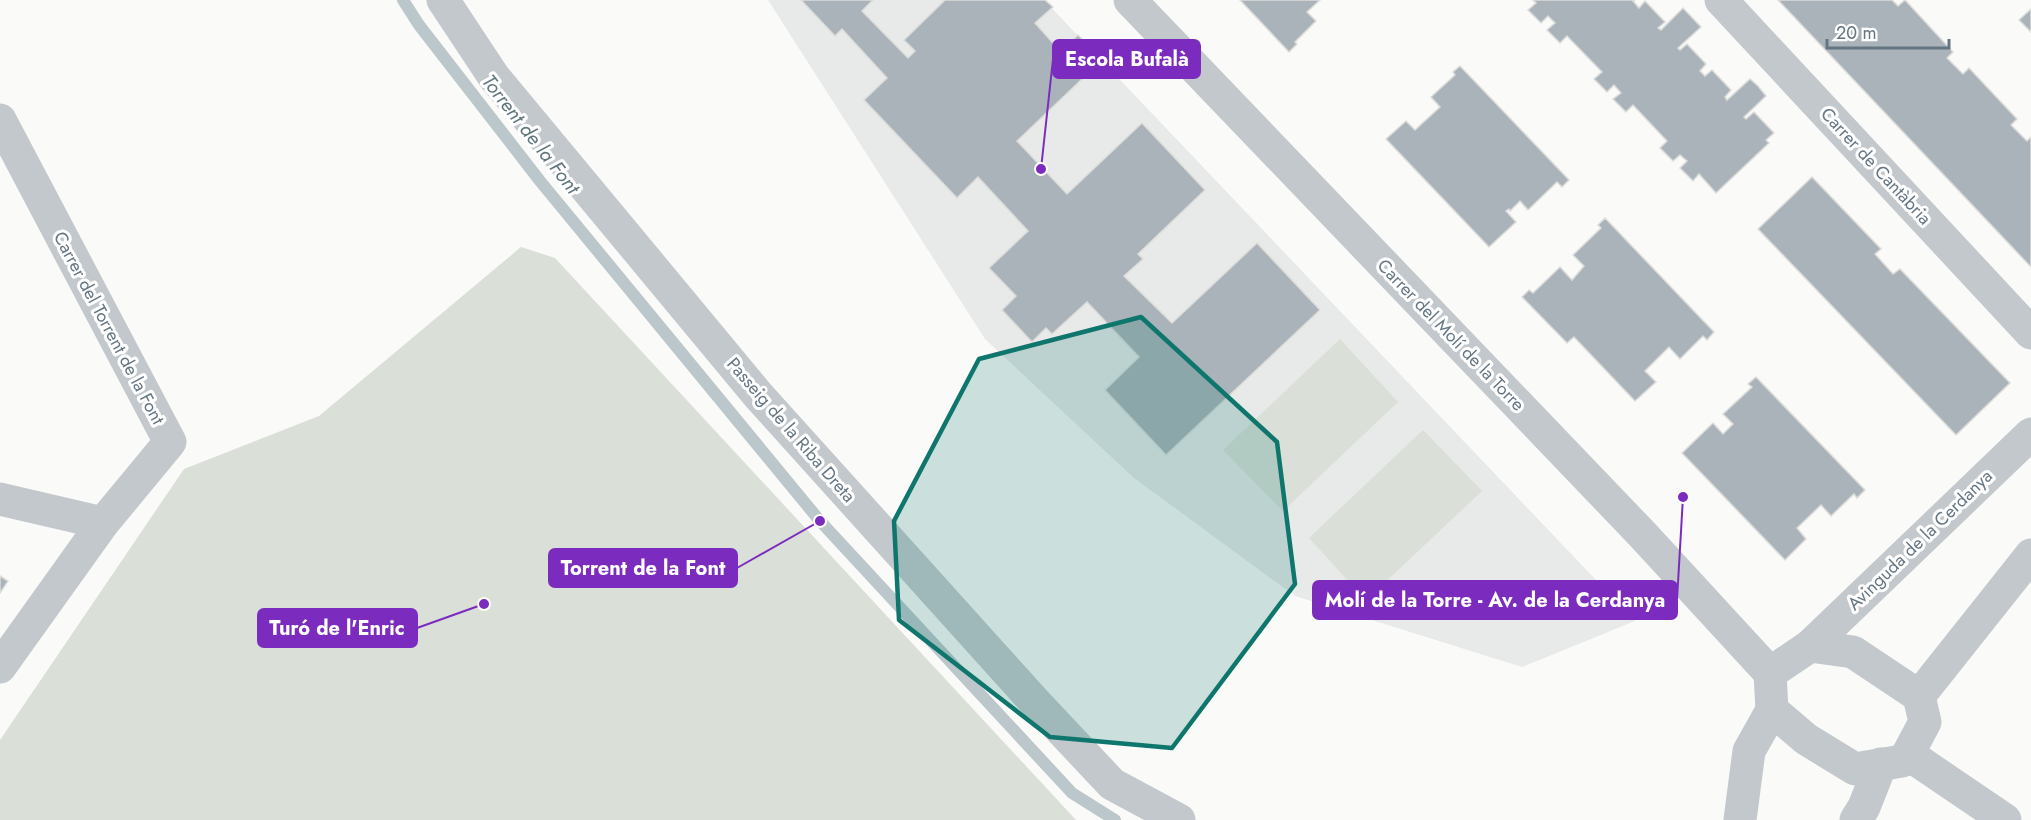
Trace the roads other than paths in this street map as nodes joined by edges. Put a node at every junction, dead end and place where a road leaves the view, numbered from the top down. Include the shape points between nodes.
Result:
1 (443, 0) edge
2 (1130, 0) edge
3 (1721, 0) edge
4 (0, 120) edge
5 (2031, 333) edge
6 (2031, 434) edge
7 (0, 500) edge
8 (103, 523) junction
9 (2031, 555) edge
10 (1810, 646) junction
11 (0, 667) edge
12 (1770, 673) junction
13 (1919, 696) junction
14 (1772, 710) junction
15 (1894, 759) junction
16 (1179, 820) edge
17 (1740, 820) edge
18 (1856, 820) edge
19 (2005, 820) edge

1 - 16 street, Passeig de la Riba Dreta via 494,77 758,395 1112,784
2 - 12 street, Carrer del Molí de la Torre via 1642,534
3 - 5 street, Carrer de Cantàbria
4 - 8 street, Carrer del Torrent de la Font via 170,442
6 - 10 street, Avinguda de la Cerdanya
7 - 8 street
8 - 11 street
9 - 13 street
10 - 12 street
10 - 13 street via 1853,652
12 - 14 street
13 - 15 street via 1925,722
14 - 15 street via 1806,739 1855,769
14 - 17 street via 1749,751
15 - 18 street
15 - 19 street

